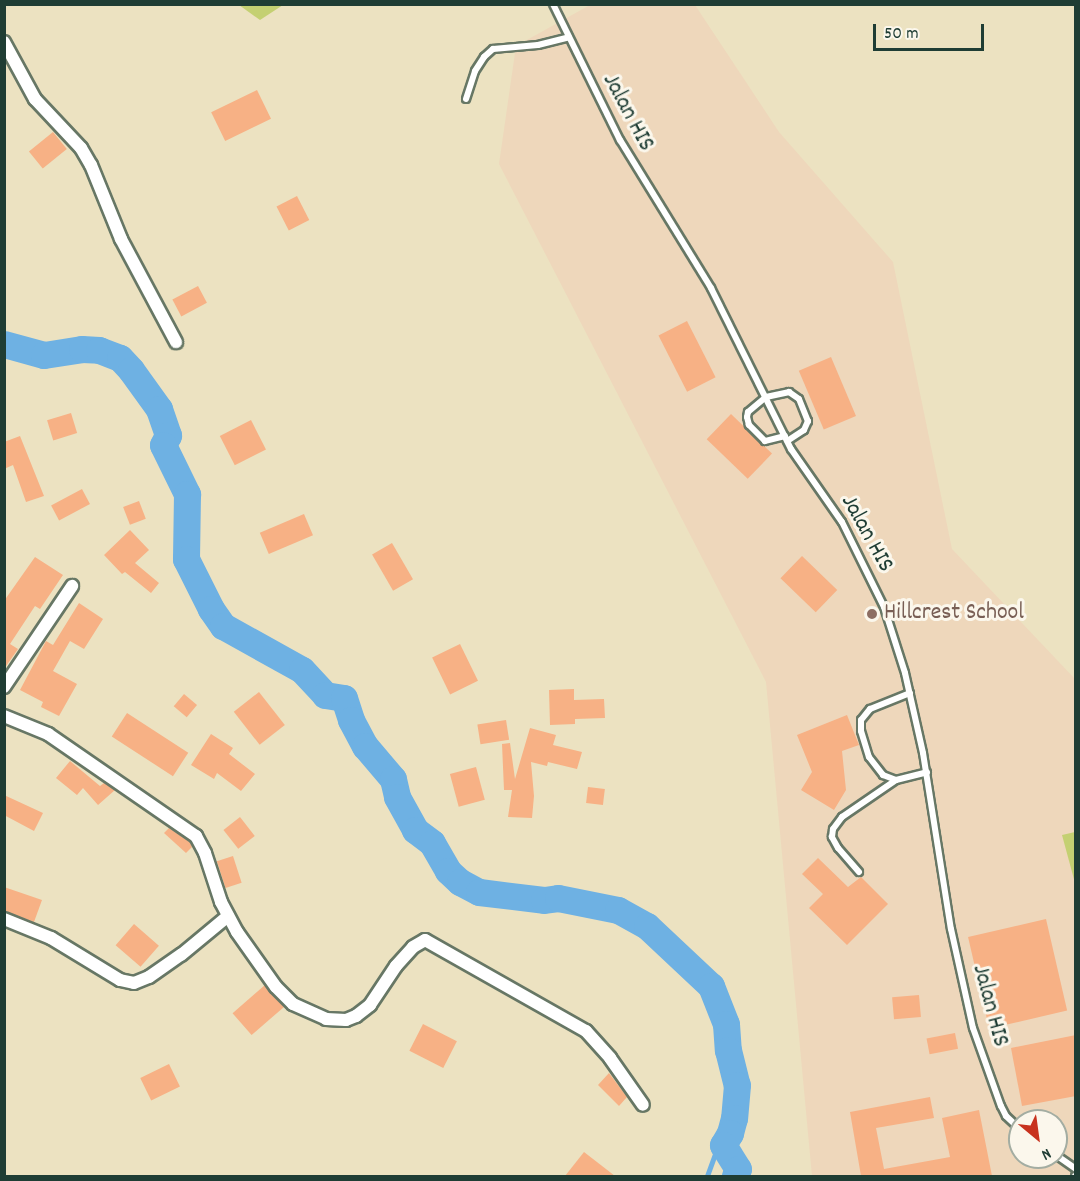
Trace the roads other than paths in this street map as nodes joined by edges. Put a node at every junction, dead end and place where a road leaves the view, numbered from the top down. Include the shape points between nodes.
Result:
1 (553, 4) edge
2 (569, 37) junction
3 (4, 42) edge
4 (466, 99) dead end
5 (176, 342) dead end
6 (766, 397) junction
7 (786, 438) junction
8 (72, 586) dead end
9 (4, 687) edge
10 (910, 693) junction
11 (4, 716) edge
12 (927, 772) junction
13 (896, 780) junction
14 (859, 872) dead end
15 (228, 916) junction
16 (4, 919) edge
17 (643, 1105) dead end
18 (1008, 1118) edge

1 - 2 lane, Jalan HIS
2 - 4 lane via 494,50 475,71
2 - 6 lane, Jalan HIS via 620,140 711,288
3 - 5 street via 35,99 81,148 91,165 114,224
6 - 7 lane, Jalan HIS
6 - 7 lane via 748,412 749,425 765,441
6 - 7 lane via 794,393 804,406 808,421 804,430
7 - 10 lane, Jalan HIS via 860,555 884,607
8 - 9 street
10 - 12 lane, Jalan HIS
10 - 13 lane via 870,709 861,720 869,758 883,775
11 - 15 street via 48,735 196,836
12 - 13 lane
12 - 18 lane, Jalan HIS via 951,929 973,1028
13 - 14 lane via 842,817 833,829 832,837 838,848
15 - 16 street via 182,955 134,983 120,980 51,938
15 - 17 street via 276,987 293,1004 326,1019 356,1016 370,1005 396,966 419,941 435,944 586,1031

